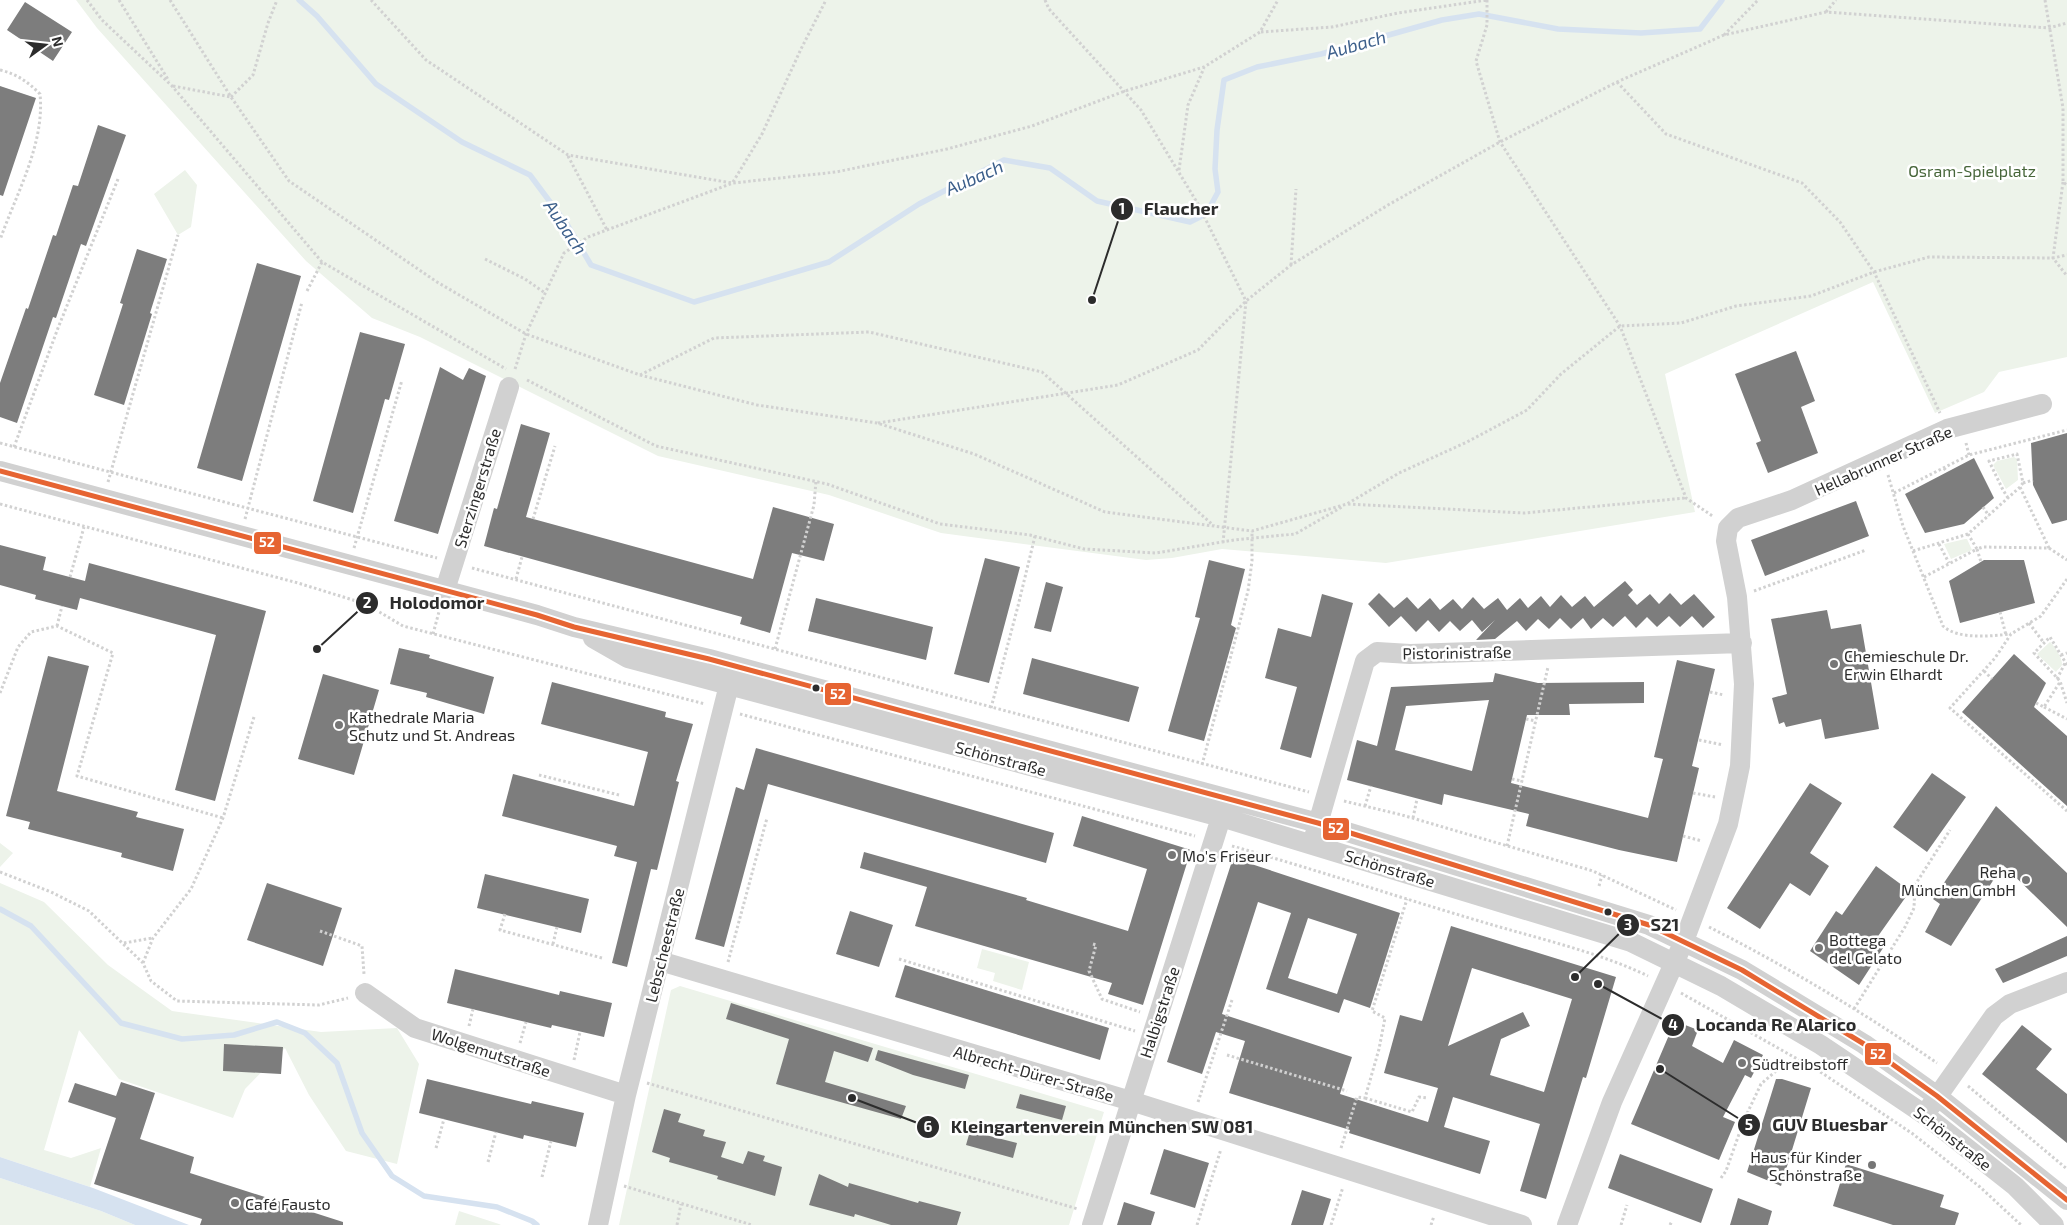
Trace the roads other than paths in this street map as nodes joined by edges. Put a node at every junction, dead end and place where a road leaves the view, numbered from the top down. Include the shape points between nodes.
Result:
1 (511, 380) road end
2 (2042, 404) dead end
3 (0, 471) edge
4 (444, 590) junction
5 (574, 627) junction
6 (1742, 643) junction
7 (734, 666) junction
8 (729, 686) junction
9 (1224, 808) junction
10 (1318, 823) junction
11 (1312, 844) junction
12 (1684, 941) junction
13 (660, 961) junction
14 (1674, 962) junction
15 (2067, 982) edge
16 (365, 993) road end
17 (626, 1095) junction
18 (1937, 1096) junction
19 (1131, 1101) junction
20 (1925, 1115) junction
21 (2067, 1200) edge
22 (598, 1225) edge
23 (1092, 1225) edge
24 (1522, 1225) edge
25 (1567, 1225) edge
26 (2054, 1225) edge

1 - 4 street, Sterzingerstraße
2 - 6 street, Hellabrunner Straße via 1947,429 1792,500 1738,518 1728,528 1726,541
3 - 4 street, Schönstraße
4 - 5 street, Schönstraße
5 - 7 street, Schönstraße
5 - 8 street, Schönstraße via 628,658
6 - 10 street, Pistorinistraße via 1410,654 1377,652 1365,661
6 - 12 street via 1744,684 1740,766 1728,824
7 - 8 street, Lebscheestraße
7 - 9 street, Schönstraße
8 - 9 street, Schönstraße
8 - 13 street, Lebscheestraße
9 - 10 street, Schönstraße
9 - 11 street, Schönstraße
9 - 19 street, Halbigstraße
10 - 11 street, Pistorinistraße
10 - 12 street, Schönstraße via 1649,926
11 - 14 street, Schönstraße via 1631,942
12 - 14 street
12 - 18 street, Schönstraße via 1742,970 1864,1044
13 - 17 street, Lebscheestraße
13 - 19 street, Albrecht-Dürer-Straße
14 - 20 street, Schönstraße via 1821,1045
14 - 25 street via 1612,1102
15 - 18 street via 2005,1007 1994,1016
16 - 17 street, Wolgemutstraße via 415,1028
17 - 22 street, Lebscheestraße
18 - 20 street
18 - 21 street, Schönstraße
19 - 23 street, Halbigstraße
19 - 24 street, Albrecht-Dürer-Straße
20 - 26 street, Schönstraße via 2015,1186

